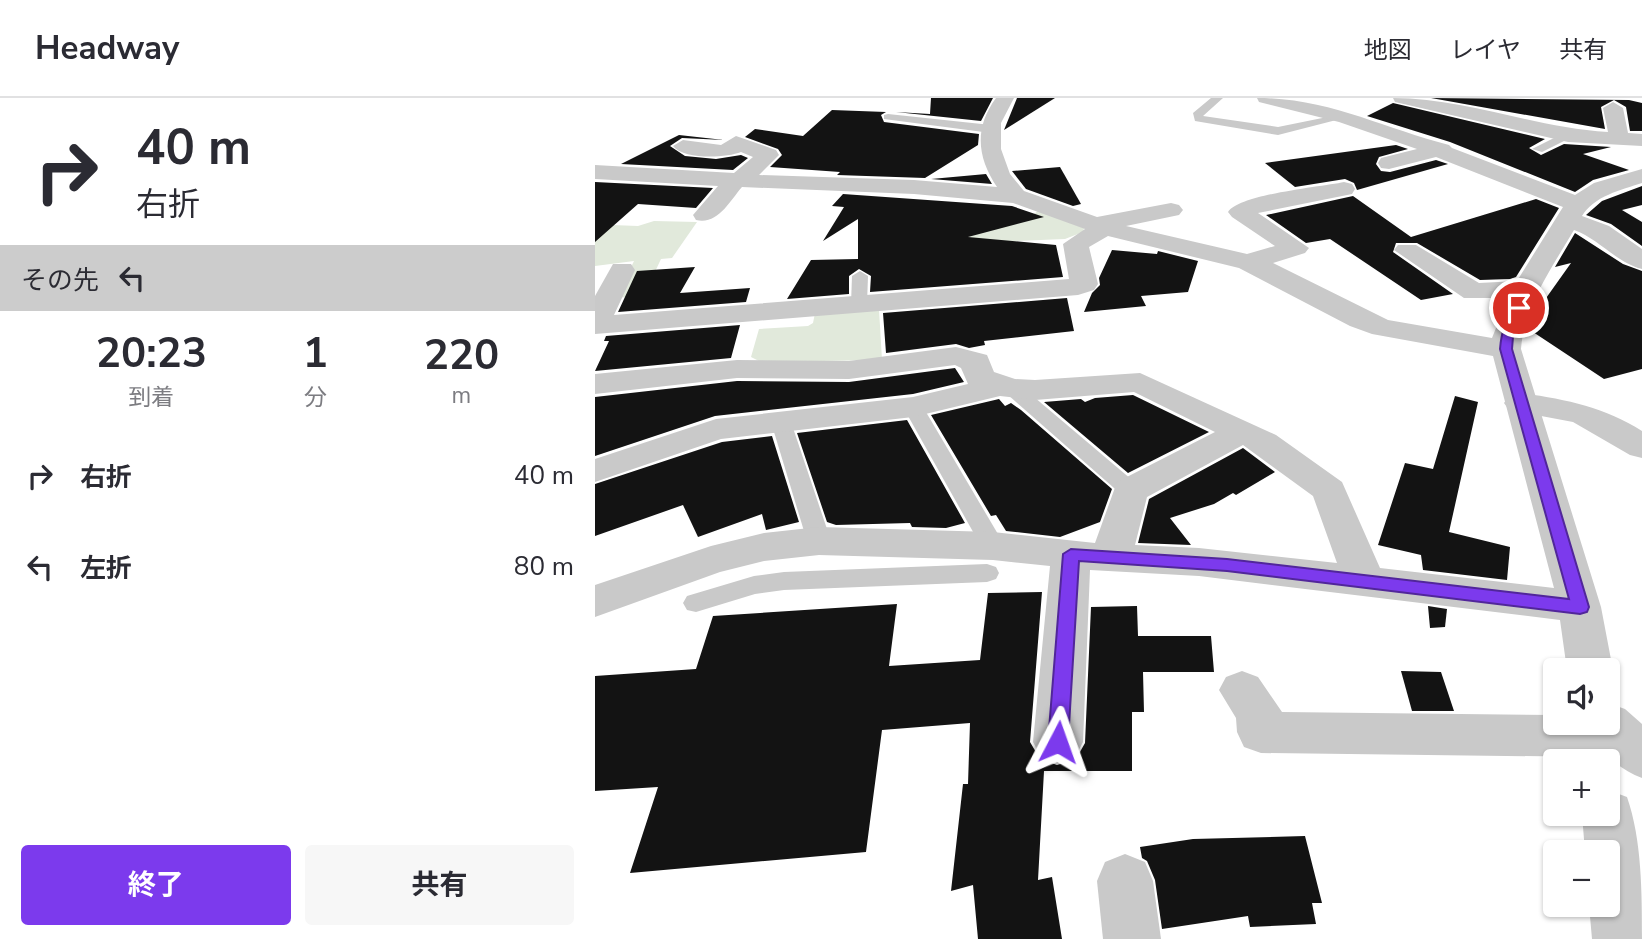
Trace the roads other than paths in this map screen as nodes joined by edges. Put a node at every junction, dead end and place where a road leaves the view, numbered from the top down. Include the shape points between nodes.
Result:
1 (1005, 98) edge
2 (1218, 98) edge
3 (1266, 98) edge
4 (1402, 98) edge
5 (1612, 107) dead end
6 (1475, 116) junction
7 (888, 117) dead end
8 (1342, 117) junction
9 (992, 129) junction
10 (1568, 136) junction
11 (1619, 139) junction
12 (1642, 140) edge
13 (683, 146) dead end
14 (1435, 146) junction
15 (1538, 149) dead end
16 (1389, 163) dead end
17 (595, 172) edge
18 (1642, 176) edge
19 (737, 181) junction
20 (1344, 189) dead end
21 (1016, 196) junction
22 (1171, 210) dead end
23 (1573, 212) junction
24 (705, 215) dead end
25 (1099, 226) junction
26 (1407, 250) dead end
27 (1642, 261) edge
28 (1248, 262) junction
29 (622, 270) dead end
30 (1526, 289) junction
31 (751, 312) junction
32 (596, 328) edge
33 (1506, 349) junction
34 (737, 369) junction
35 (595, 384) edge
36 (1005, 389) junction
37 (1521, 403) junction
38 (913, 407) junction
39 (781, 422) junction
40 (1242, 432) junction
41 (1642, 447) edge
42 (595, 471) edge
43 (1130, 490) junction
44 (819, 541) junction
45 (1065, 554) junction
46 (990, 559) junction
47 (1115, 559) junction
48 (1365, 582) junction
49 (595, 601) edge
50 (696, 603) dead end
51 (1580, 607) junction
52 (1588, 658) edge
53 (1242, 690) dead end
54 (1602, 736) edge
55 (1058, 742) dead end
56 (1642, 756) edge
57 (1609, 826) edge
58 (1125, 881) dead end
59 (1132, 939) edge
60 (1621, 939) edge

1 - 9 street via 997,108
2 - 8 lane via 1197,115 1199,119 1278,131
3 - 8 street
4 - 6 street
5 - 11 street
6 - 10 street
6 - 14 street
7 - 9 lane
8 - 14 street
9 - 21 street via 992,165
10 - 11 street
10 - 15 lane
11 - 12 street
13 - 19 street via 723,152 739,143 768,155
14 - 16 street
14 - 23 street
17 - 19 street
18 - 23 street via 1602,188
19 - 21 street via 914,187
19 - 24 street
20 - 28 street via 1240,212 1296,248
21 - 25 street
22 - 25 street
23 - 27 street
23 - 30 street
25 - 28 street
25 - 31 street via 1076,244 1084,284 1078,287 860,290
26 - 30 street via 1474,292
28 - 33 street via 1382,328
29 - 32 street
30 - 33 street
31 - 32 street
31 - 34 street
33 - 37 street
34 - 35 street
34 - 36 street via 849,370 956,356 976,362 979,377
36 - 38 street
36 - 40 street via 1118,380 1140,383
36 - 43 lane
37 - 41 street via 1584,413 1605,421
37 - 51 street
38 - 39 street
38 - 46 lane
39 - 42 street via 716,429
39 - 44 lane
40 - 43 street
40 - 48 street via 1264,442 1329,490
43 - 47 street via 1115,541
44 - 46 street
44 - 49 street via 764,547 711,560
45 - 46 street via 1037,569
45 - 47 street
45 - 55 street
46 - 50 lane via 754,585
47 - 48 street via 1199,562
48 - 51 street
51 - 52 street
53 - 54 street via 1259,713 1261,732
54 - 56 street
57 - 60 street
58 - 59 street

